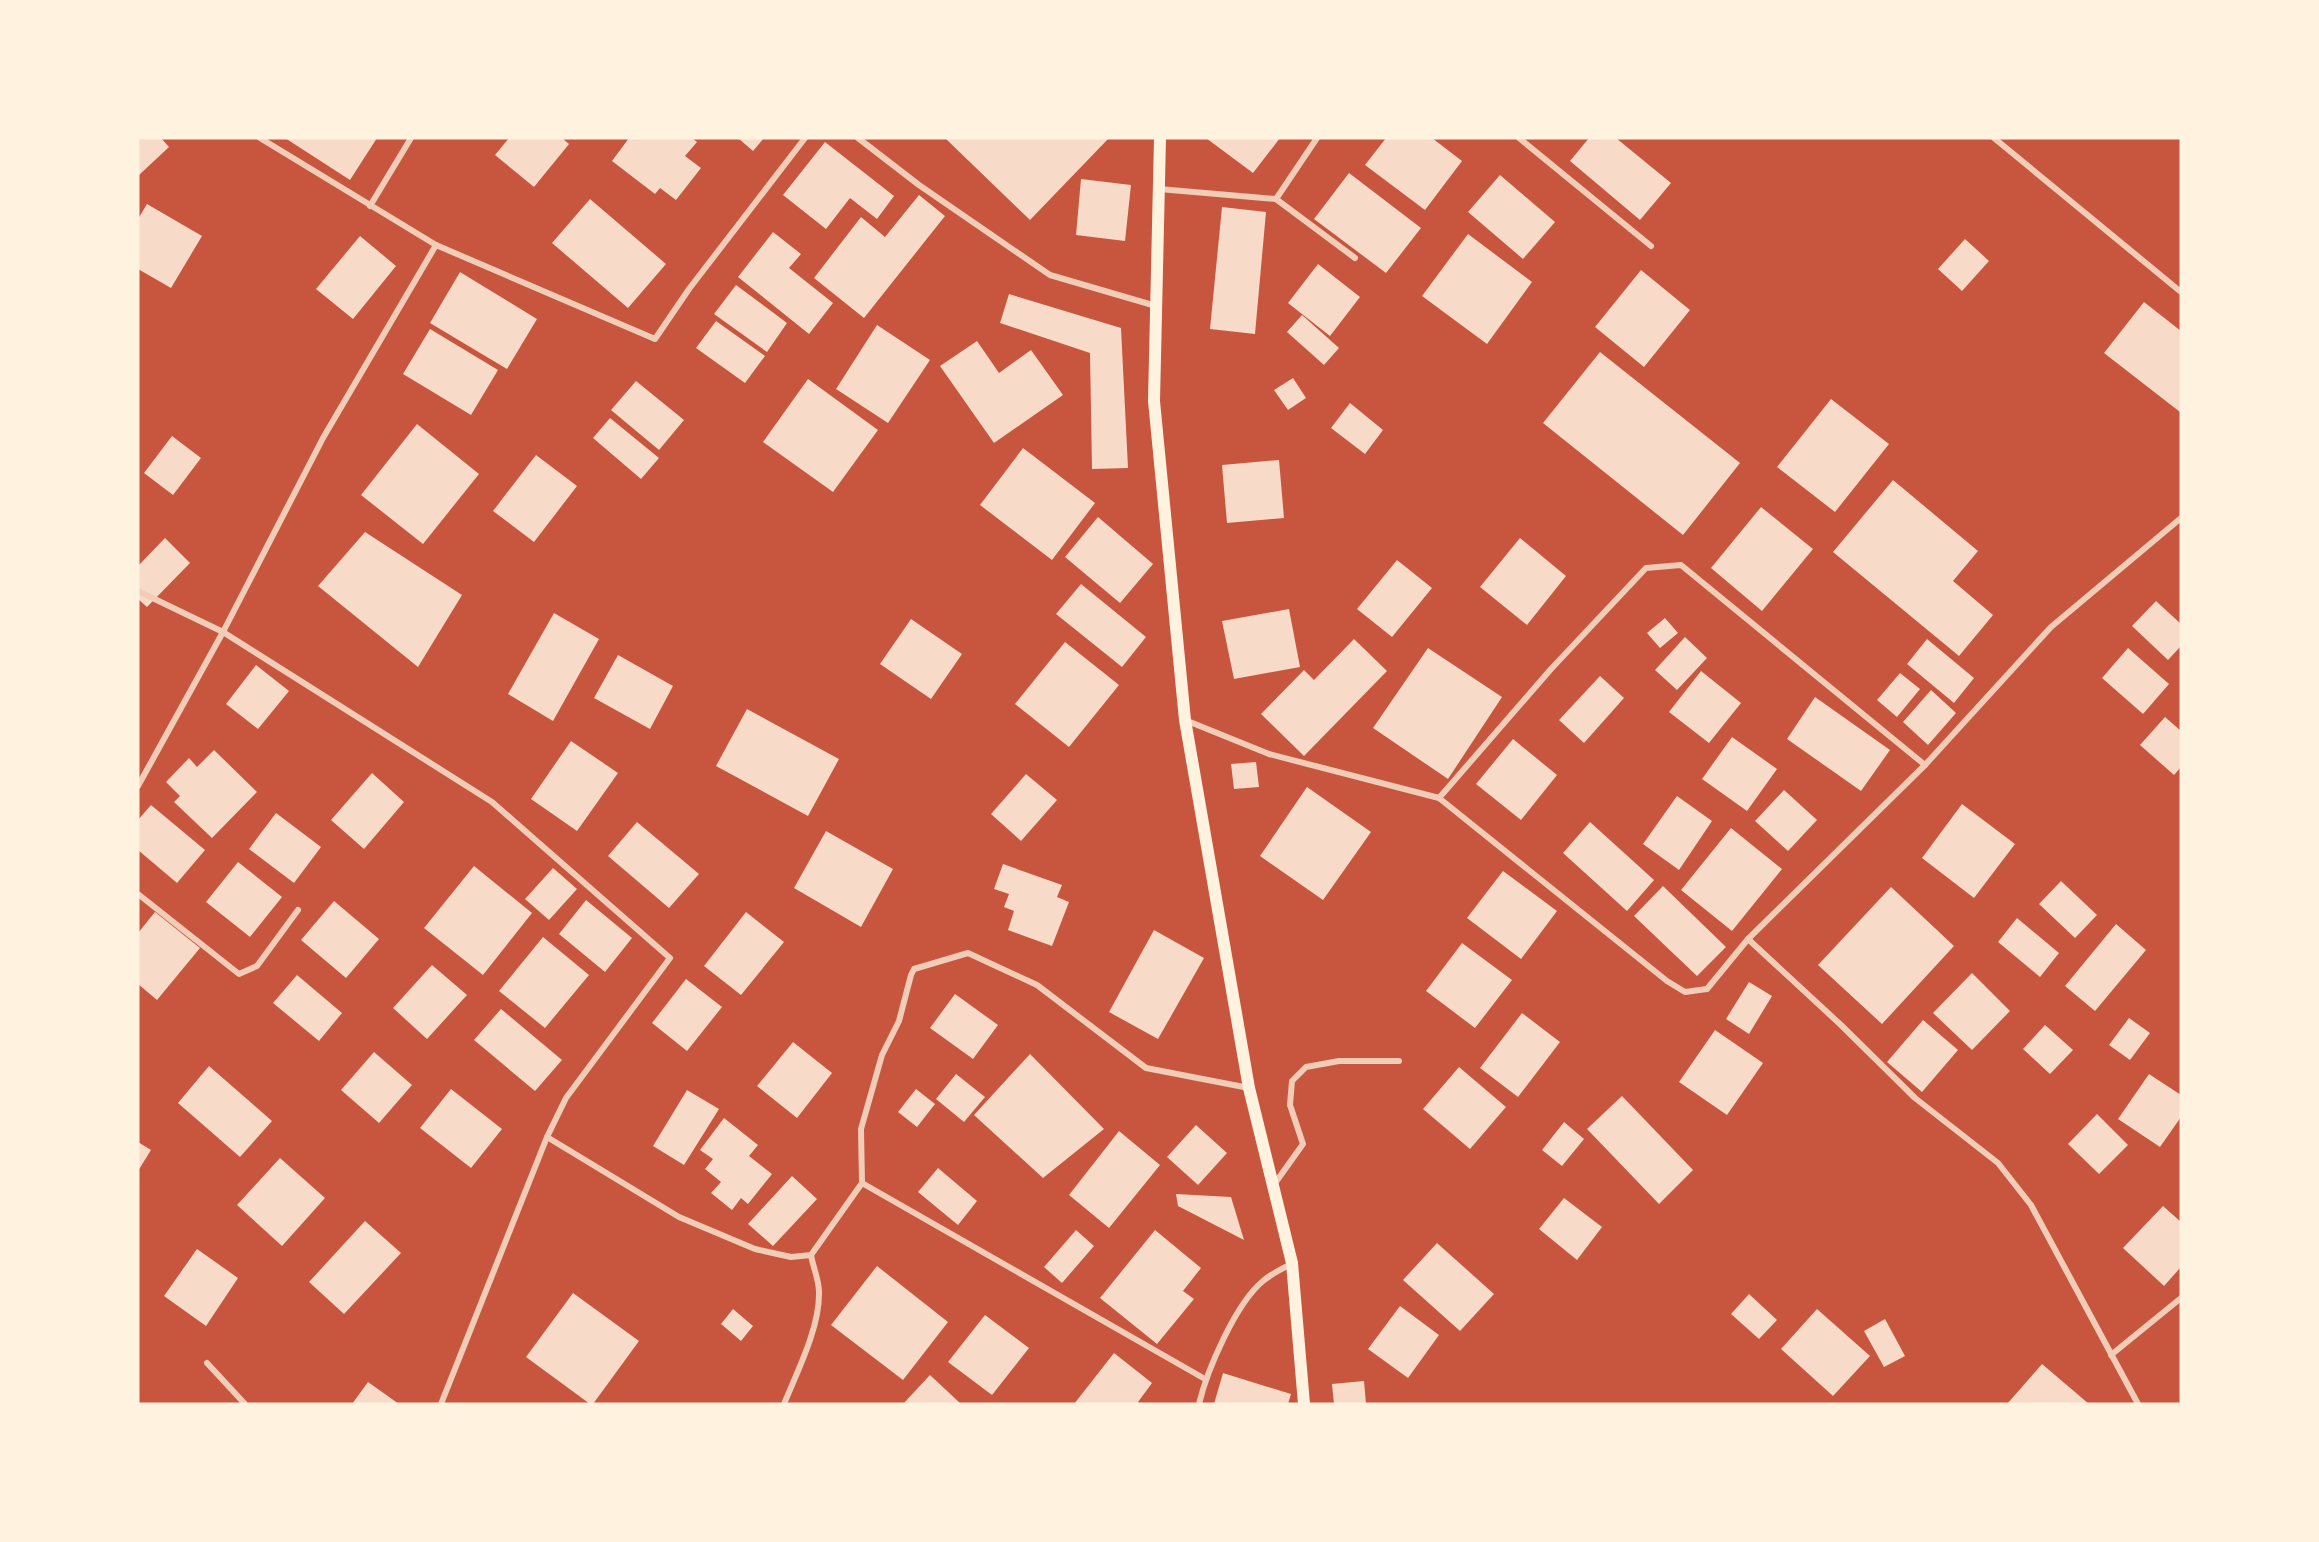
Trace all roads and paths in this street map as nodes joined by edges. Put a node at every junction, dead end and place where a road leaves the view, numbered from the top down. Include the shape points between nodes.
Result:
1 (260, 138) edge
2 (411, 138) edge
3 (805, 138) edge
4 (858, 138) edge
5 (1160, 138) edge
6 (1317, 138) edge
7 (1519, 138) edge
8 (1994, 138) edge
9 (1159, 189) junction
10 (1276, 199) junction
11 (370, 206) junction
12 (436, 245) junction
13 (1651, 246) dead end
14 (1355, 258) dead end
15 (2181, 292) edge
16 (1156, 306) junction
17 (2181, 518) edge
18 (138, 591) edge
19 (223, 632) junction
20 (1185, 720) junction
21 (1925, 765) junction
22 (138, 786) edge
23 (1439, 798) junction
24 (138, 894) edge
25 (298, 910) dead end
26 (1748, 939) junction
27 (1400, 1061) dead end
28 (1249, 1088) junction
29 (547, 1137) junction
30 (862, 1183) junction
31 (1273, 1186) junction
32 (811, 1255) junction
33 (1292, 1263) junction
34 (2181, 1298) edge
35 (2111, 1354) junction
36 (207, 1364) dead end
37 (1205, 1379) junction
38 (245, 1404) edge
39 (441, 1404) edge
40 (784, 1404) edge
41 (1199, 1404) edge
42 (1304, 1404) edge
43 (2138, 1404) edge

1 - 11 street
2 - 11 street
3 - 12 street via 655,339
4 - 16 street via 1050,275
5 - 9 main road
6 - 10 street
7 - 13 street
8 - 15 street
9 - 10 street
9 - 16 main road
10 - 14 street
11 - 12 street
12 - 19 street via 323,438
16 - 20 main road via 1154,401
17 - 21 street via 2051,627
18 - 19 street
19 - 22 street
19 - 29 street via 492,802 670,958 566,1098
20 - 23 street via 1269,754
20 - 28 main road
21 - 23 street via 1681,565 1646,568 1551,669
21 - 26 street
23 - 26 street via 1685,992 1707,989
24 - 25 street via 239,974 257,966
26 - 35 street via 1915,1098 1998,1163 2031,1205
27 - 31 street via 1339,1061 1306,1067 1292,1081 1290,1105 1303,1144
28 - 30 street via 1146,1068 1037,985 968,953 914,969 911,975 861,1129
28 - 31 main road
29 - 32 street via 679,1217 755,1248 791,1257
29 - 39 street
30 - 32 street
30 - 37 street
31 - 33 main road
32 - 40 street via 819,1291 817,1311
33 - 37 street via 1262,1282 1240,1309
33 - 42 main road
34 - 35 street
35 - 43 street
36 - 38 street
37 - 41 street

